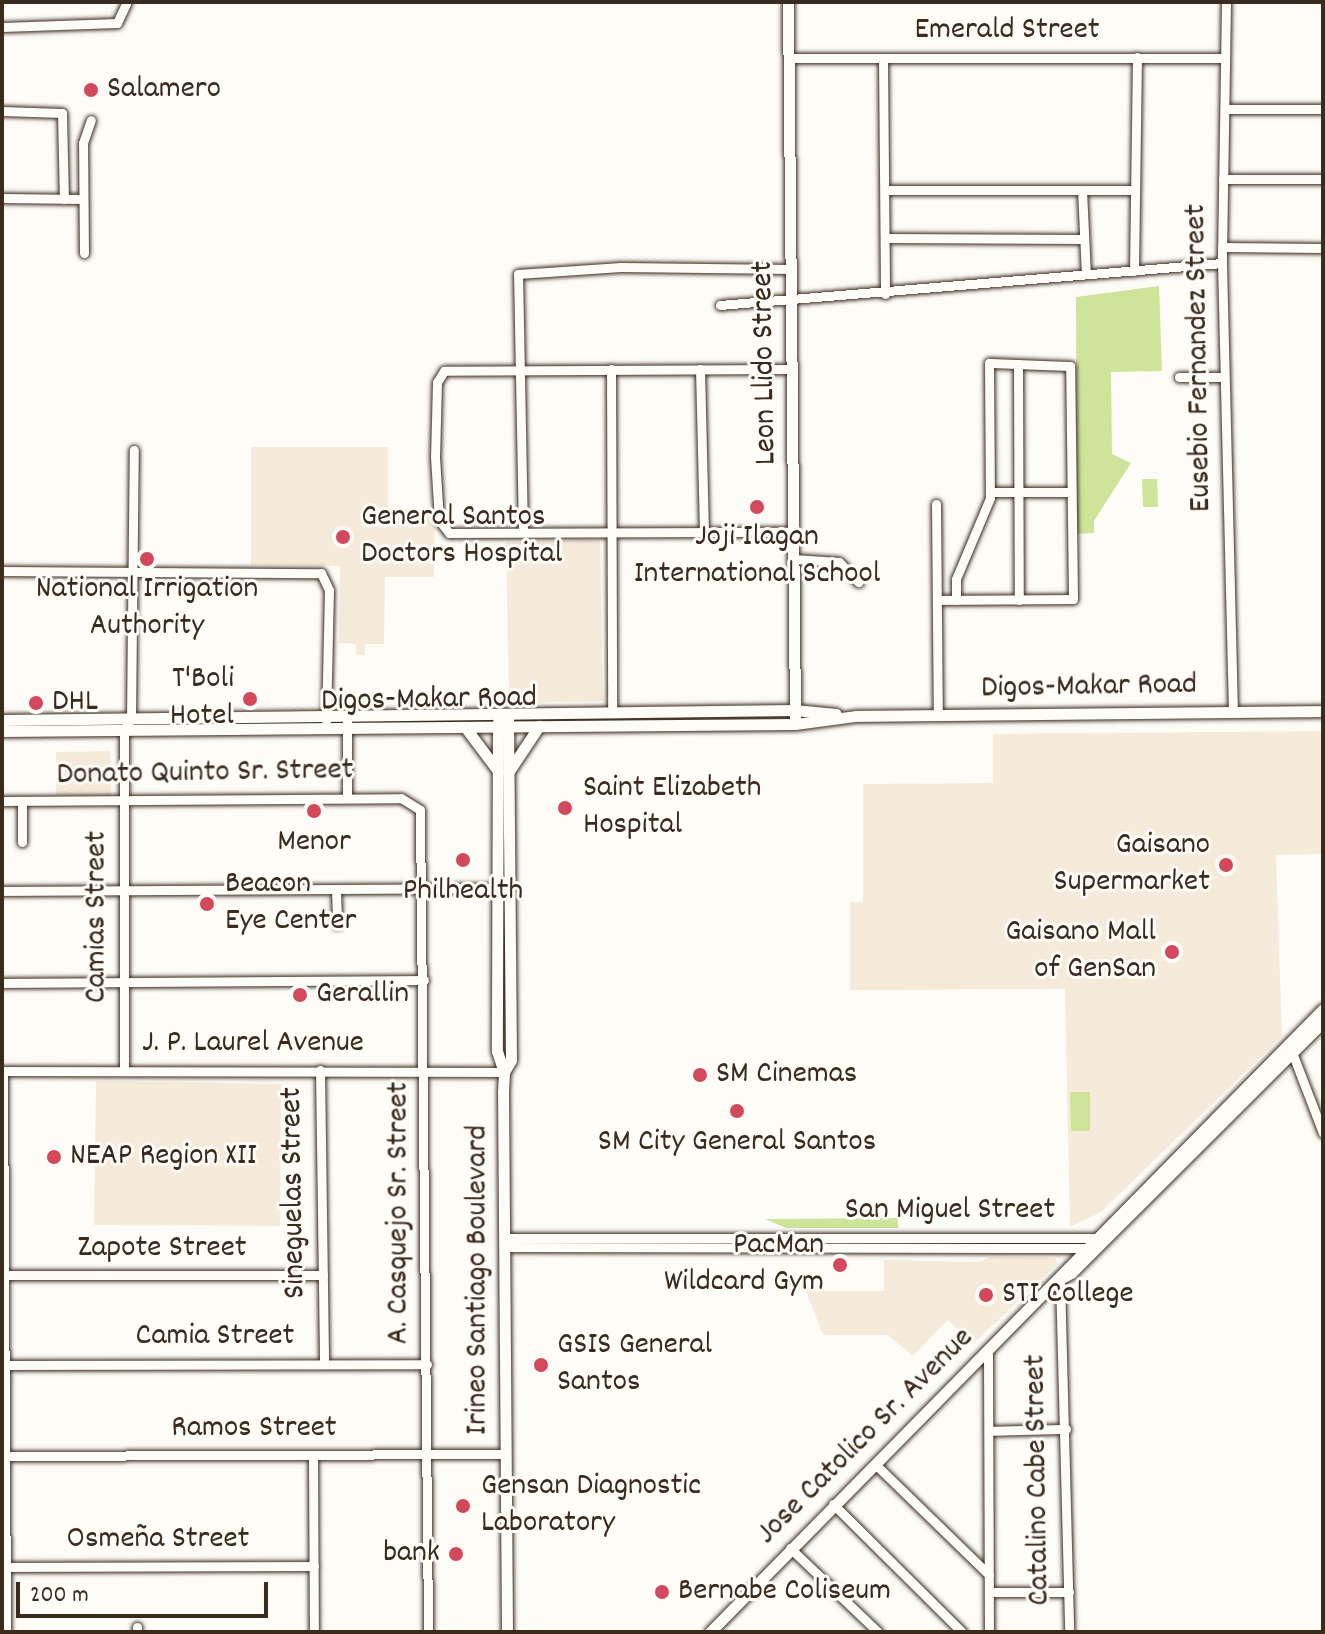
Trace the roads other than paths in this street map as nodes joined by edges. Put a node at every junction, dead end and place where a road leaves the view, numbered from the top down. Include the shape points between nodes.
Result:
1 (127, 2) edge
2 (788, 2) edge
3 (1226, 2) edge
4 (2, 27) edge
5 (1137, 57) junction
6 (789, 58) junction
7 (883, 58) junction
8 (1225, 58) junction
9 (1225, 109) junction
10 (1323, 109) edge
11 (2, 111) edge
12 (91, 120) dead end
13 (1223, 179) junction
14 (1323, 179) edge
15 (886, 190) junction
16 (1082, 190) junction
17 (1134, 190) junction
18 (2, 198) edge
19 (64, 199) junction
20 (83, 199) junction
21 (886, 238) junction
22 (1082, 239) junction
23 (1222, 247) junction
24 (1323, 248) edge
25 (84, 253) dead end
26 (1222, 263) junction
27 (790, 269) junction
28 (1134, 271) junction
29 (1086, 274) junction
30 (885, 294) junction
31 (791, 301) junction
32 (720, 305) dead end
33 (1018, 364) junction
34 (611, 369) junction
35 (700, 369) junction
36 (791, 369) junction
37 (522, 370) junction
38 (1179, 377) dead end
39 (1224, 377) junction
40 (134, 450) dead end
41 (991, 492) junction
42 (1019, 492) junction
43 (1071, 492) junction
44 (936, 504) dead end
45 (610, 531) junction
46 (523, 532) junction
47 (704, 532) junction
48 (794, 532) junction
49 (794, 559) junction
50 (2, 571) edge
51 (132, 571) junction
52 (937, 579) junction
53 (956, 579) junction
54 (858, 582) dead end
55 (937, 600) junction
56 (956, 600) junction
57 (1019, 600) junction
58 (794, 710) junction
59 (1323, 711) edge
60 (1233, 712) junction
61 (612, 713) junction
62 (503, 714) junction
63 (938, 715) junction
64 (856, 716) junction
65 (131, 718) junction
66 (2, 720) edge
67 (326, 722) junction
68 (347, 722) junction
69 (795, 724) junction
70 (539, 726) junction
71 (465, 727) junction
72 (503, 727) junction
73 (124, 730) junction
74 (2, 731) edge
75 (504, 772) junction
76 (347, 797) junction
77 (408, 800) joint
78 (2, 801) edge
79 (22, 801) junction
80 (124, 801) junction
81 (22, 842) dead end
82 (504, 888) junction
83 (422, 889) junction
84 (124, 890) junction
85 (336, 890) junction
86 (2, 891) edge
87 (337, 924) dead end
88 (424, 980) junction
89 (125, 981) junction
90 (2, 983) edge
91 (1323, 1009) edge
92 (1323, 1022) edge
93 (1290, 1049) junction
94 (320, 1070) junction
95 (426, 1070) junction
96 (2, 1071) edge
97 (124, 1071) junction
98 (504, 1072) junction
99 (1323, 1133) edge
100 (3, 1187) edge
101 (505, 1242) junction
102 (1096, 1243) junction
103 (2, 1275) edge
104 (323, 1275) junction
105 (1060, 1279) junction
106 (988, 1354) junction
107 (324, 1363) junction
108 (427, 1364) junction
109 (3, 1365) edge
110 (1066, 1429) junction
111 (989, 1431) junction
112 (506, 1454) junction
113 (313, 1455) junction
114 (428, 1455) junction
115 (3, 1456) edge
116 (875, 1464) junction
117 (833, 1504) junction
118 (790, 1548) junction
119 (314, 1566) junction
120 (4, 1567) edge
121 (989, 1575) junction
122 (989, 1592) junction
123 (1069, 1592) junction
124 (6, 1632) edge
125 (314, 1632) edge
126 (428, 1632) edge
127 (507, 1632) edge
128 (711, 1632) edge
129 (878, 1632) edge
130 (962, 1632) edge
131 (989, 1632) edge
132 (1069, 1632) edge

1 - 4 street via 117,23
2 - 6 main road, Leon Llido Street
3 - 8 street, Eusebio Fernandez Street
5 - 7 street, Emerald Street
5 - 8 street, Emerald Street
5 - 17 street
6 - 7 street, Emerald Street
6 - 27 main road, Leon Llido Street
7 - 15 street
8 - 9 street, Eusebio Fernandez Street
9 - 10 street
9 - 13 street, Eusebio Fernandez Street
11 - 19 street via 62,113
12 - 20 street via 83,136
13 - 14 street
13 - 23 street, Eusebio Fernandez Street
15 - 16 street
15 - 21 street
16 - 17 street
16 - 22 street
17 - 28 street
18 - 19 street
19 - 20 street
20 - 25 street
21 - 22 street
21 - 30 street
22 - 29 street
23 - 24 street
23 - 26 street, Eusebio Fernandez Street
26 - 28 street
26 - 39 street, Eusebio Fernandez Street
27 - 31 main road, Leon Llido Street
27 - 37 street via 522,270
28 - 29 street
29 - 30 street
30 - 31 street
31 - 32 street
31 - 36 main road, Leon Llido Street
33 - 41 street via 989,363
33 - 42 street
33 - 43 street via 1070,366
34 - 35 street
34 - 37 street
34 - 45 street
35 - 36 street
35 - 47 street
36 - 48 main road, Leon Llido Street
37 - 46 street
37 - 46 street via 440,373 435,457 444,530
38 - 39 street
39 - 60 street, Eusebio Fernandez Street
40 - 51 street
41 - 42 street
41 - 53 street
42 - 43 street
42 - 57 street
43 - 57 street via 1073,599
44 - 52 street
45 - 46 street
45 - 47 street
45 - 61 street
47 - 48 street
48 - 49 main road, Leon Llido Street
49 - 54 street via 839,562
49 - 58 main road, Leon Llido Street
50 - 51 street
51 - 65 street
51 - 67 street via 321,573 329,590
52 - 53 street
52 - 55 street
53 - 56 street
55 - 56 street
55 - 63 street
56 - 57 street
58 - 61 main road, Digos-Makar Road
58 - 64 main road, Digos-Makar Road
58 - 69 main road, Leon Llido Street
59 - 60 main road, Digos-Makar Road
60 - 63 main road, Digos-Makar Road
61 - 62 main road, Digos-Makar Road
62 - 68 main road, Digos-Makar Road
62 - 72 main road, Irineo Santiago Boulevard
63 - 64 main road, Digos-Makar Road
64 - 69 main road, Digos-Makar Road
65 - 66 main road, Digos-Makar Road
65 - 67 main road, Digos-Makar Road
65 - 73 street
67 - 68 main road, Digos-Makar Road
67 - 73 main road, Digos-Makar Road
68 - 71 main road, Digos-Makar Road
68 - 76 street
69 - 70 main road, Digos-Makar Road
70 - 72 main road, Digos-Makar Road
70 - 75 main road
71 - 72 main road, Digos-Makar Road
71 - 75 main road
72 - 75 main road, Irineo Santiago Boulevard
73 - 74 main road, Digos-Makar Road
73 - 80 street, Camias Street
75 - 82 main road, Irineo Santiago Boulevard
76 - 77 street, Donato Quinto Sr. Street
76 - 80 street, Donato Quinto Sr. Street
77 - 83 street, A. Casquejo Sr. Street via 421,815
78 - 79 street, Donato Quinto Sr. Street
79 - 80 street, Donato Quinto Sr. Street
79 - 81 street
80 - 84 street, Camias Street
82 - 83 street
82 - 98 main road, Irineo Santiago Boulevard via 511,1060
83 - 85 street
83 - 88 street, A. Casquejo Sr. Street
84 - 85 street
84 - 86 street
84 - 89 street, Camias Street
85 - 87 street
88 - 89 street
88 - 95 street, A. Casquejo Sr. Street
89 - 90 street
89 - 97 street, Camias Street
91 - 93 main road, Jose Catolico Sr. Avenue
92 - 93 main road, Jose Catolico Sr. Avenue
93 - 99 street
93 - 102 main road, Jose Catolico Sr. Avenue
94 - 95 street, J. P. Laurel Avenue
94 - 97 street, J. P. Laurel Avenue
94 - 104 street, Sineguelas Street
95 - 98 street, J. P. Laurel Avenue
95 - 108 street, A. Casquejo Sr. Street
96 - 97 street, J. P. Laurel Avenue
96 - 100 street
98 - 101 main road, Irineo Santiago Boulevard
100 - 103 street
101 - 102 street, San Miguel Street
101 - 102 street, San Miguel Street
101 - 112 main road, Irineo Santiago Boulevard
102 - 105 main road, Jose Catolico Sr. Avenue
103 - 104 street, Zapote Street
103 - 109 street
104 - 107 street, Sineguelas Street
105 - 106 main road, Jose Catolico Sr. Avenue
105 - 110 street, Catalino Cabe Street
106 - 111 street
106 - 116 main road, Jose Catolico Sr. Avenue
107 - 108 street, Camia Street
107 - 109 street, Camia Street
108 - 114 street, A. Casquejo Sr. Street
109 - 115 street
110 - 111 street
110 - 123 street, Catalino Cabe Street
111 - 121 street
112 - 114 street, Ramos Street
112 - 127 main road, Irineo Santiago Boulevard
113 - 114 street, Ramos Street
113 - 115 street, Ramos Street
113 - 119 street
114 - 126 street, A. Casquejo Sr. Street
115 - 120 street
116 - 117 main road, Jose Catolico Sr. Avenue
116 - 121 street
117 - 118 main road, Jose Catolico Sr. Avenue
117 - 130 street
118 - 128 main road, Jose Catolico Sr. Avenue
118 - 129 street
119 - 120 street, Osmeña Street
119 - 125 street
120 - 124 street
121 - 122 street
122 - 123 street
122 - 131 street
123 - 132 street, Catalino Cabe Street

